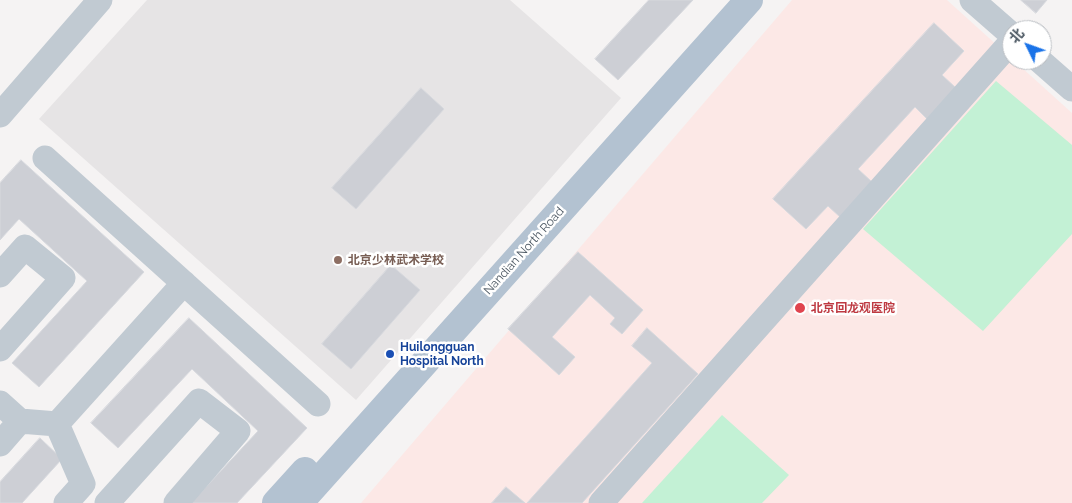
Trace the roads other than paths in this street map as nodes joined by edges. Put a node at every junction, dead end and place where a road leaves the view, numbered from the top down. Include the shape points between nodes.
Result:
1 (100, 0) edge
2 (726, 0) edge
3 (749, 0) edge
4 (972, 0) edge
5 (1002, 27) edge
6 (1002, 52) edge
7 (1050, 70) edge
8 (1072, 89) edge
9 (0, 115) edge
10 (45, 158) dead end
11 (0, 275) edge
12 (184, 283) junction
13 (0, 349) edge
14 (0, 403) edge
15 (318, 404) dead end
16 (20, 421) junction
17 (57, 424) junction
18 (0, 444) edge
19 (83, 484) junction
20 (66, 503) edge
21 (106, 503) edge
22 (176, 503) edge
23 (276, 503) edge
24 (299, 503) edge
25 (601, 503) edge

1 - 9 street
2 - 23 main road, Nandian North Road
3 - 24 main road, Nandian North Road
4 - 5 street
6 - 25 street
7 - 8 street
10 - 12 street
11 - 13 street via 25,247 63,278
12 - 15 street
12 - 17 street
14 - 16 street
16 - 17 street
16 - 18 street
17 - 19 street
19 - 20 street
19 - 21 street
21 - 22 street via 199,401 238,431

